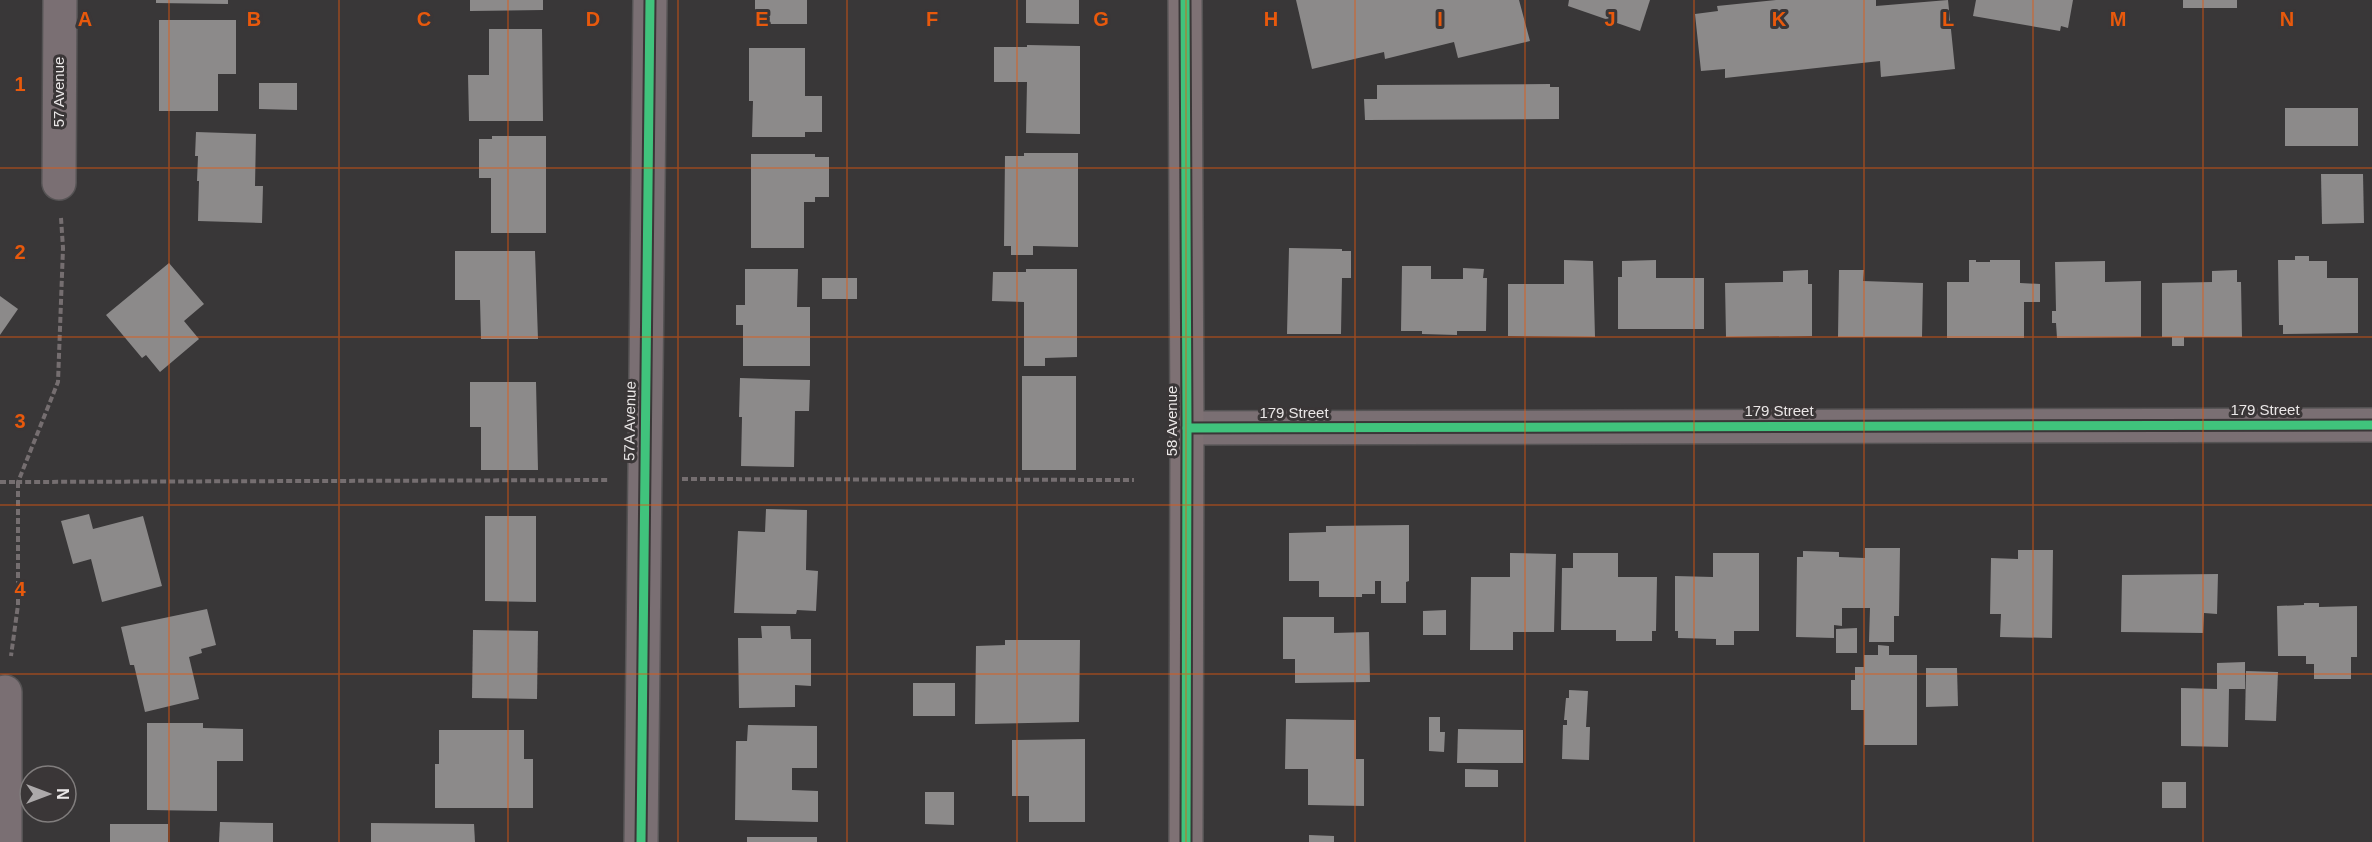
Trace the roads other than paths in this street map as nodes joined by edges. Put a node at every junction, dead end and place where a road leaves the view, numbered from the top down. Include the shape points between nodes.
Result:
1 (60, 0) edge
2 (650, 0) edge
3 (1185, 0) edge
4 (59, 183) road end
5 (2372, 425) edge
6 (1187, 428) junction
7 (5, 692) road end
8 (5, 842) edge
9 (641, 842) edge
10 (1185, 842) edge

1 - 4 street, 57 Avenue
2 - 9 street, 57A Avenue
3 - 6 street, 58 Avenue
5 - 6 street, 179 Street
6 - 10 street, 58 Avenue
7 - 8 street

